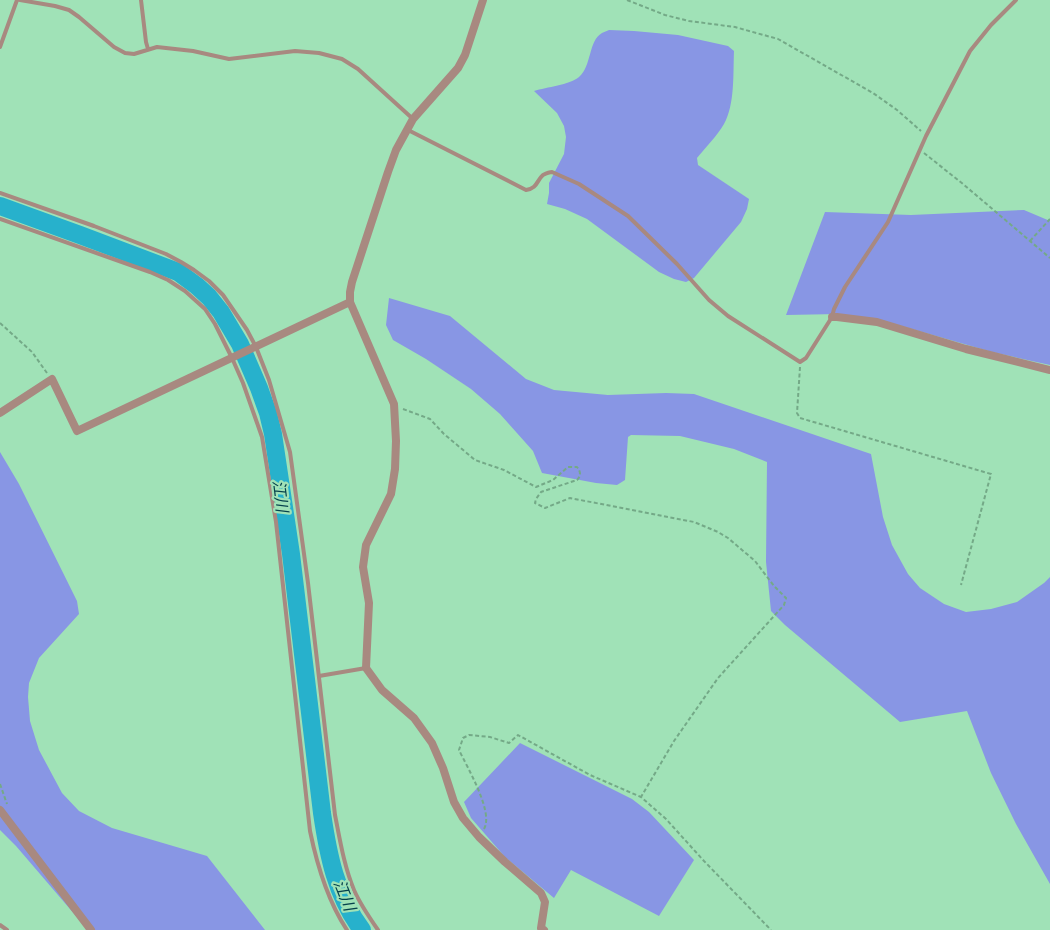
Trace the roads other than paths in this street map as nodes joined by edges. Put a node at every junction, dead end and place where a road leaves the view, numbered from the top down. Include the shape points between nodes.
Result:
1 (18, 0) edge
2 (141, 0) edge
3 (483, 0) edge
4 (1016, 0) edge
5 (0, 47) edge
6 (148, 49) junction
7 (413, 119) junction
8 (408, 130) junction
9 (0, 193) edge
10 (0, 219) edge
11 (350, 302) junction
12 (832, 317) junction
13 (254, 348) junction
14 (234, 357) junction
15 (1050, 370) edge
16 (0, 413) edge
17 (366, 668) junction
18 (319, 676) junction
19 (0, 810) edge
20 (0, 925) edge
21 (7, 930) edge
22 (91, 930) edge
23 (347, 930) edge
24 (378, 930) edge
25 (544, 930) edge

1 - 5 lane
1 - 6 lane via 69,10 125,53 134,54
2 - 6 lane
3 - 7 street via 458,68
4 - 12 lane via 970,51 926,136 888,222 845,287
6 - 7 lane via 193,51 229,59 295,51 342,59 358,69
7 - 8 street
8 - 11 street via 388,172 352,282
8 - 12 lane via 526,190 534,187 543,175 552,172 578,184 628,216 728,316 800,362 806,358
9 - 13 lane via 166,254 194,270 223,295 247,330
10 - 14 lane via 168,280 205,309
11 - 13 street
11 - 17 street via 394,404 396,441 391,494 366,545 363,567 369,603
12 - 15 street via 878,322
13 - 14 street
13 - 18 lane via 269,380 290,452
14 - 16 street via 78,431 52,379
14 - 23 lane via 262,437 276,522 310,831 331,901
17 - 18 lane
17 - 25 street via 382,690 414,718 432,743 463,818 479,837 541,893 545,902 541,928
18 - 24 lane via 341,849 354,890
19 - 22 street
20 - 21 lane

